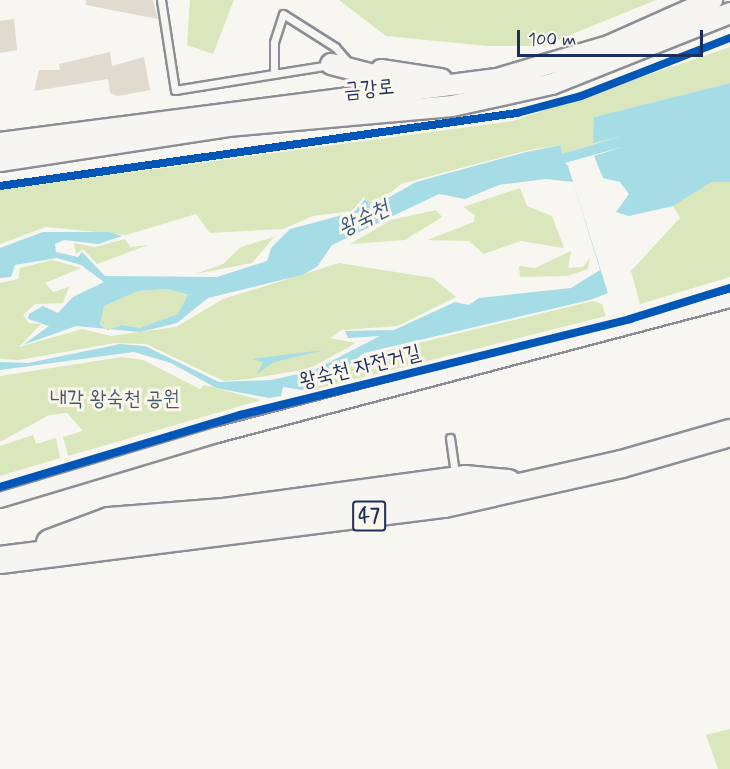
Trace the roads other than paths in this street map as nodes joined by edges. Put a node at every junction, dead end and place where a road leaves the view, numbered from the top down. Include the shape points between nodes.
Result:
1 (161, 0) edge
2 (712, 0) edge
3 (730, 13) edge
4 (562, 62) junction
5 (340, 64) junction
6 (274, 74) junction
7 (155, 120) junction
8 (0, 143) edge
9 (0, 161) edge
10 (730, 300) edge
11 (730, 433) edge
12 (450, 438) dead end
13 (730, 450) edge
14 (456, 481) junction
15 (535, 485) junction
16 (0, 500) edge
17 (29, 555) junction
18 (0, 560) edge
19 (0, 575) edge

1 - 6 lane via 175,90
2 - 4 main road, 금강로
3 - 9 main road, 금강로 via 552,84 462,104 228,126
4 - 5 main road via 437,79
4 - 7 main road, 금강로 via 497,80
5 - 6 lane
5 - 6 lane via 334,47 283,14 274,42
5 - 7 main road via 383,76 395,86 270,99
7 - 8 main road, 금강로
10 - 16 street via 361,402 217,435
11 - 15 highway, 47
12 - 14 lane
13 - 19 highway, 47 via 581,492 395,530
14 - 15 highway
14 - 17 highway via 224,512 109,521
15 - 17 highway, 47 via 357,518
17 - 18 highway, 47

